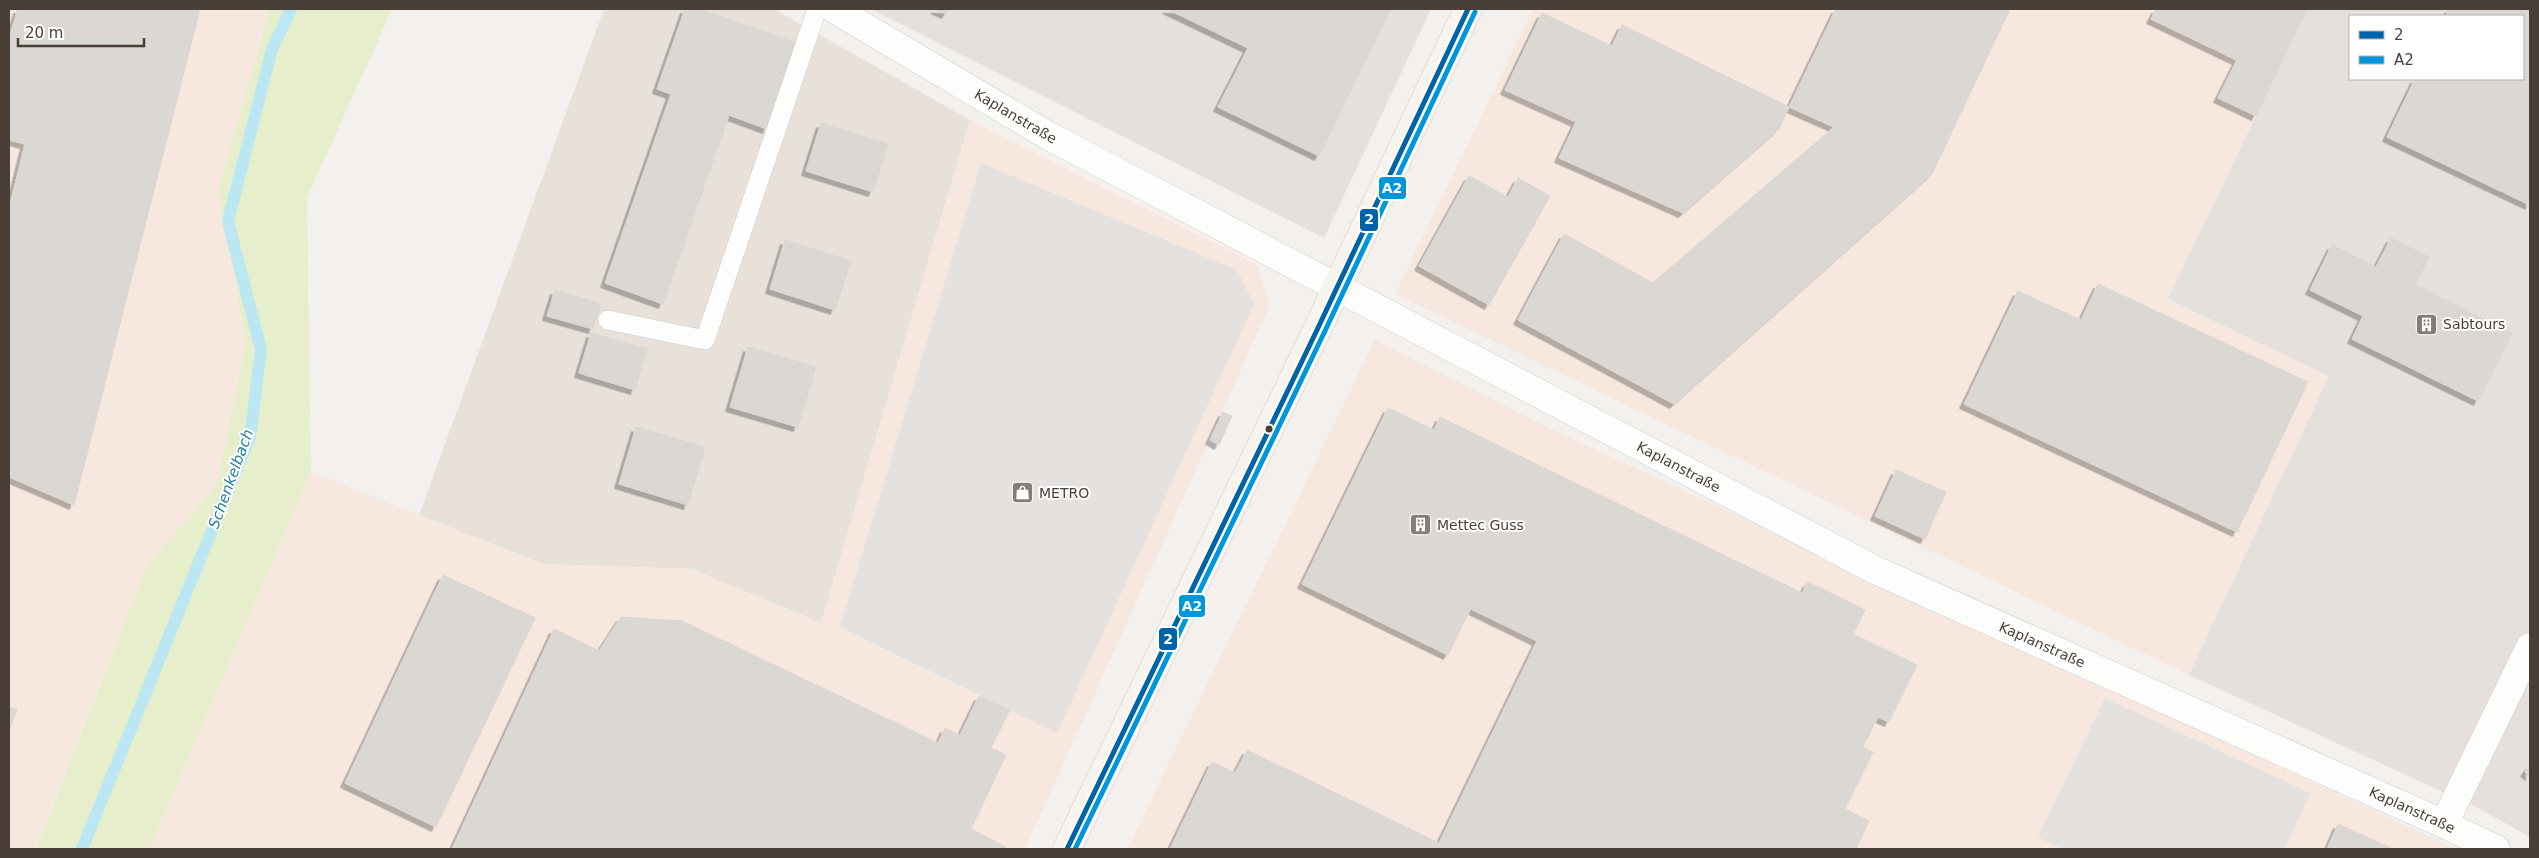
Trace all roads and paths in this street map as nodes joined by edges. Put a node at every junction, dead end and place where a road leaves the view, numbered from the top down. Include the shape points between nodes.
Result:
1 (817, 9) edge
2 (834, 9) edge
3 (1468, 9) edge
4 (1337, 286) junction
5 (608, 320) dead end
6 (2530, 647) edge
7 (2444, 824) junction
8 (1068, 849) edge
9 (2496, 849) edge

1 - 5 lane via 706,340
2 - 4 street, Kaplanstraße via 1049,136
3 - 4 main road
4 - 7 street, Kaplanstraße via 1875,570
4 - 8 main road
6 - 7 street
7 - 9 street, Kaplanstraße

